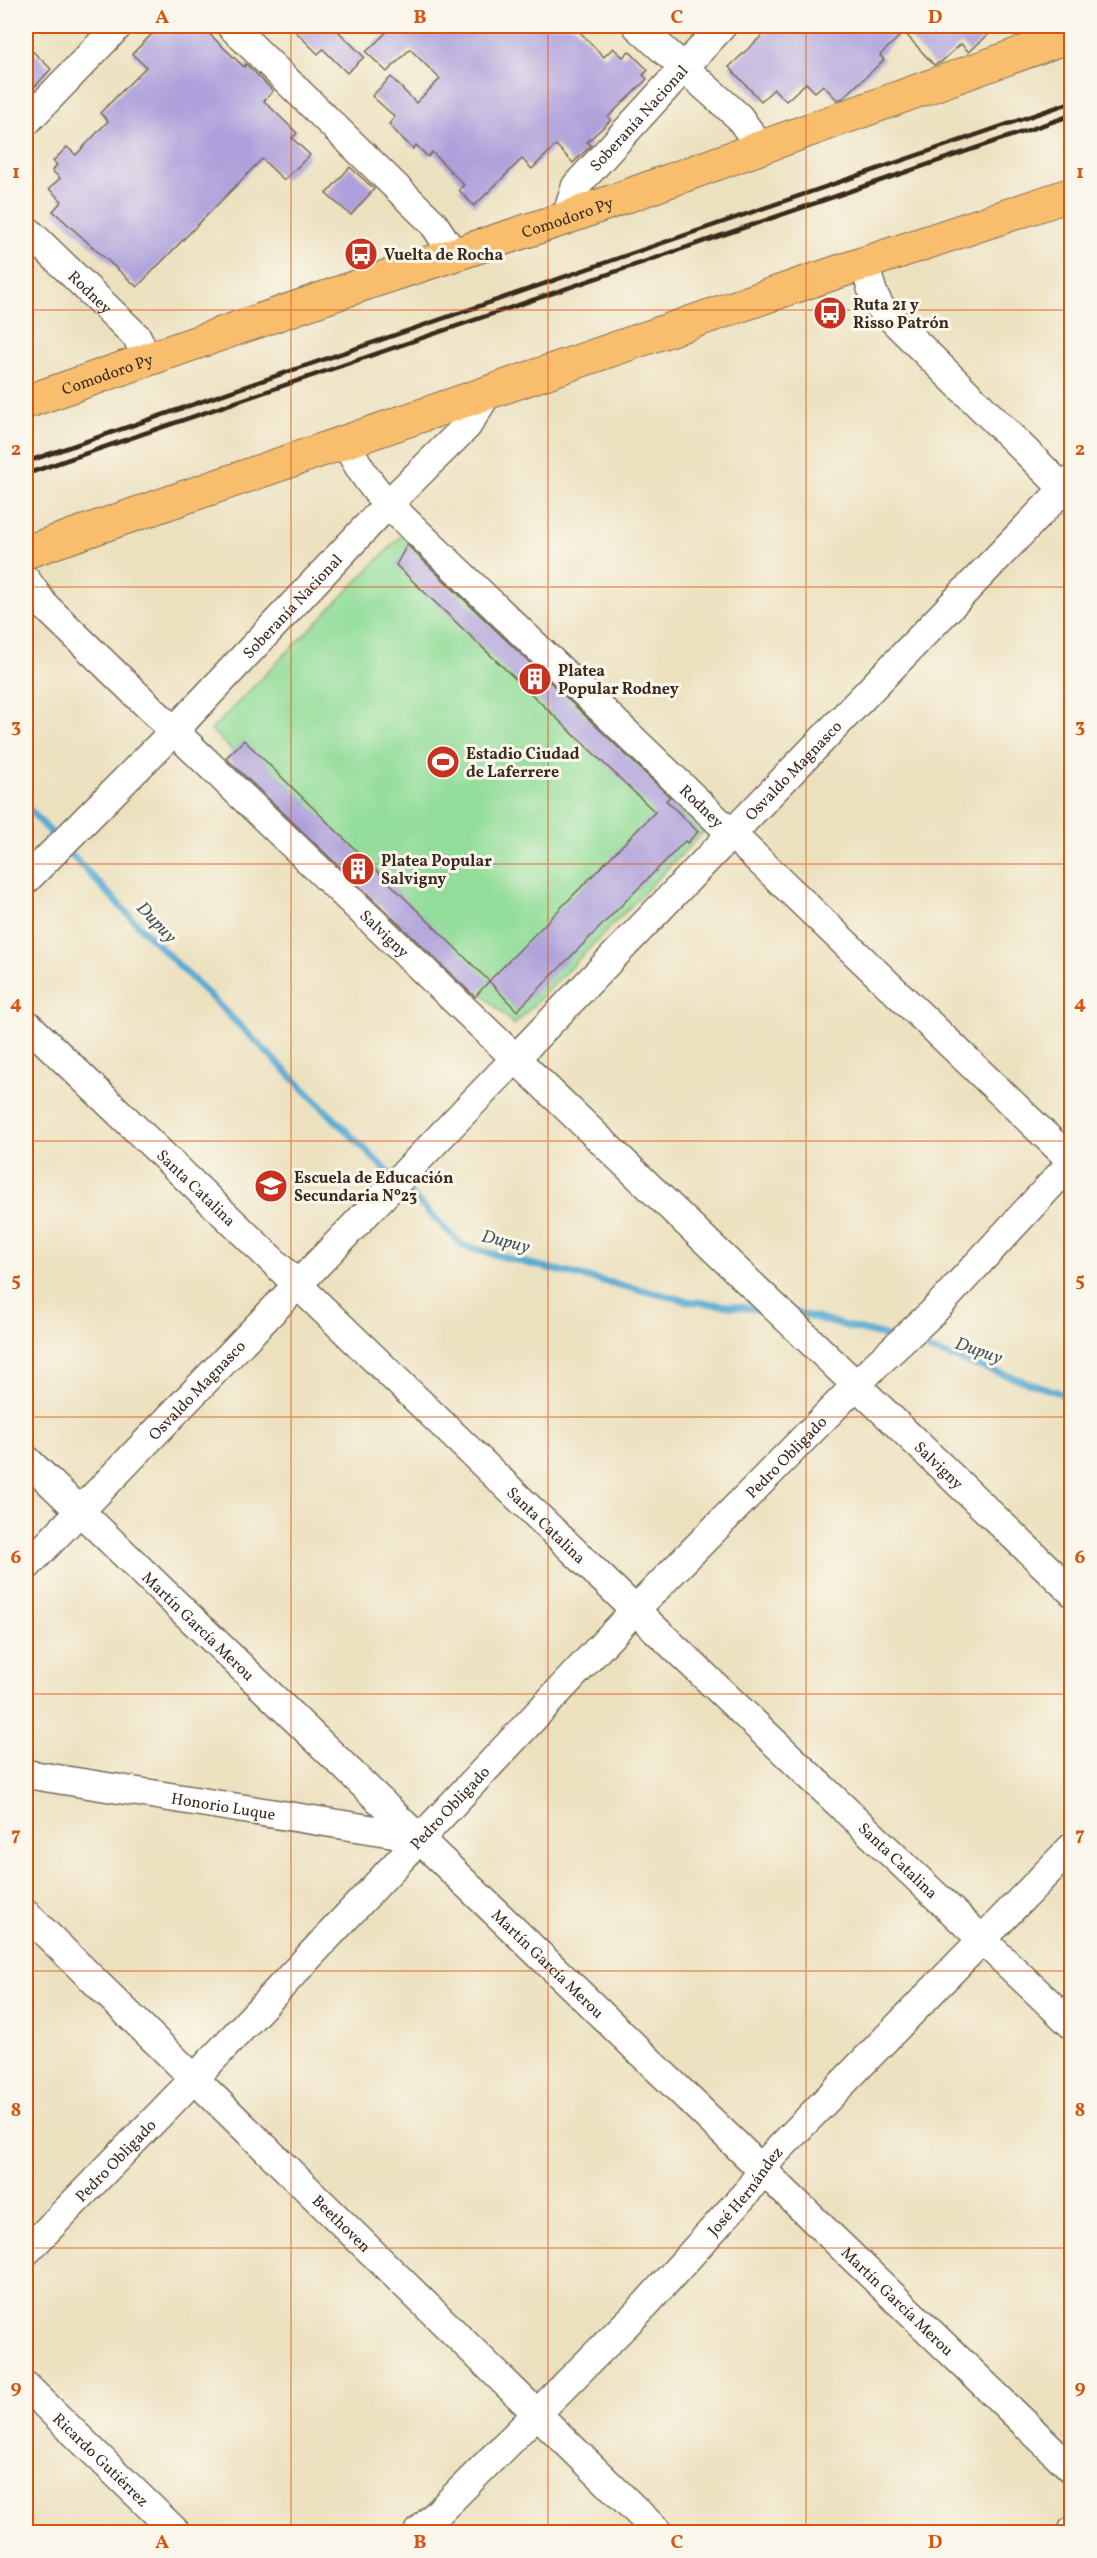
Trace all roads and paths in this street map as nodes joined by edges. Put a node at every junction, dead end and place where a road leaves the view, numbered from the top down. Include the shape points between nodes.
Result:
1 (118, 26) edge
2 (231, 26) edge
3 (637, 26) edge
4 (722, 26) edge
5 (1054, 34) edge
6 (682, 67) junction
7 (26, 122) edge
8 (760, 147) junction
9 (1071, 194) edge
10 (566, 218) junction
11 (26, 229) edge
12 (454, 254) junction
13 (864, 264) junction
14 (148, 361) junction
15 (487, 394) junction
16 (26, 402) edge
17 (345, 440) junction
18 (1069, 488) edge
19 (388, 504) junction
20 (26, 552) edge
21 (26, 580) edge
22 (174, 731) junction
23 (733, 834) junction
24 (33, 873) edge
25 (26, 1023) edge
26 (517, 1058) junction
27 (1071, 1161) edge
28 (298, 1284) junction
29 (867, 1376) junction
30 (26, 1459) edge
31 (79, 1512) junction
32 (26, 1567) edge
33 (1071, 1592) edge
34 (635, 1610) junction
35 (26, 1774) edge
36 (420, 1840) junction
37 (1071, 1847) edge
38 (26, 1914) edge
39 (982, 1938) junction
40 (1071, 2025) edge
41 (195, 2078) junction
42 (762, 2171) junction
43 (26, 2252) edge
44 (26, 2386) edge
45 (536, 2413) junction
46 (1071, 2469) edge
47 (176, 2532) edge
48 (419, 2532) edge
49 (658, 2532) edge

1 - 7 street
2 - 12 street via 433,223
3 - 6 street
4 - 6 street, Soberanía Nacional
5 - 8 main road, Comodoro Py
6 - 8 street via 739,117
6 - 10 street, Soberanía Nacional via 576,186
8 - 10 main road, Comodoro Py
9 - 13 main road
10 - 12 main road, Comodoro Py
11 - 14 street, Rodney via 137,337
12 - 14 main road, Comodoro Py
13 - 15 main road
13 - 18 street via 880,307
14 - 16 main road, Comodoro Py
15 - 17 main road
15 - 19 street, Soberanía Nacional via 467,426
17 - 19 street, Rodney via 355,463
17 - 20 main road
18 - 23 street, Osvaldo Magnasco
19 - 22 street, Soberanía Nacional
19 - 23 street, Rodney
21 - 22 street, Salvigny via 44,605
22 - 24 street, Soberanía Nacional
22 - 26 street, Salvigny
23 - 26 street, Osvaldo Magnasco
23 - 27 street, Rodney
25 - 28 street, Santa Catalina
26 - 28 street, Osvaldo Magnasco
26 - 29 street, Salvigny via 806,1339
27 - 29 street, Pedro Obligado via 932,1313
28 - 31 street, Osvaldo Magnasco
28 - 34 street, Santa Catalina
29 - 33 street, Salvigny
29 - 34 street, Pedro Obligado
30 - 31 street, Martín García Merou
31 - 32 street, Osvaldo Magnasco
31 - 36 street, Martín García Merou
34 - 36 street, Pedro Obligado
34 - 39 street, Santa Catalina
35 - 36 street, Honorio Luque
36 - 41 street, Pedro Obligado
36 - 42 street, Martín García Merou
37 - 39 street, José Hernández
38 - 41 street, Beethoven
39 - 40 street, Santa Catalina
39 - 42 street, José Hernández via 772,2156
41 - 43 street, Pedro Obligado
41 - 45 street, Beethoven
42 - 45 street, José Hernández via 646,2304
42 - 46 street, Martín García Merou
44 - 47 street, Ricardo Gutiérrez
45 - 48 street, José Hernández
45 - 49 street, Beethoven

